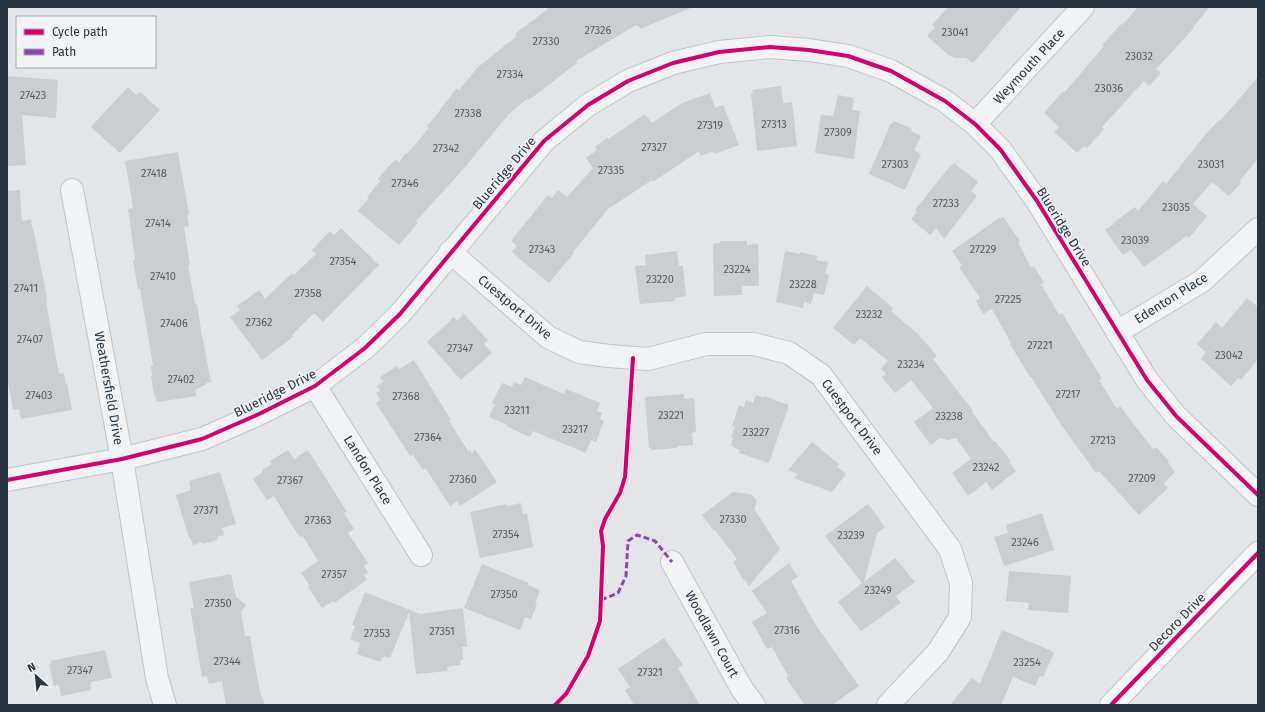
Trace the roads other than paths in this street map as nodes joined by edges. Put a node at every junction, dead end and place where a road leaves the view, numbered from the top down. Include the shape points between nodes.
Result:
1 (1083, 7) edge
2 (975, 124) junction
3 (72, 190) dead end
4 (1258, 229) edge
5 (450, 252) junction
6 (1117, 332) junction
7 (315, 386) junction
8 (122, 459) junction
9 (7, 480) edge
10 (1258, 495) edge
11 (1258, 553) edge
12 (421, 555) dead end
13 (672, 562) dead end
14 (165, 705) edge
15 (754, 705) edge
16 (888, 705) edge
17 (1111, 705) edge

1 - 2 street, Weymouth Place
2 - 5 street, Blueridge Drive via 945,101 891,72 848,56 770,47 719,52 673,63 628,81 588,105 544,141
2 - 6 street, Blueridge Drive via 1000,150 1037,201
3 - 8 street, Weathersfield Drive
4 - 6 street, Edenton Place via 1202,282
5 - 7 street, Blueridge Drive via 400,314 365,348
5 - 16 street, Cuestport Drive via 548,337 579,352 648,359 706,344 754,344 789,354 821,375 950,548 961,583 960,617 938,652
6 - 10 street, Blueridge Drive via 1147,380 1176,416
7 - 8 street, Blueridge Drive via 202,439
7 - 12 street, Landon Place
8 - 9 street, Blueridge Drive
8 - 14 street, Weathersfield Drive via 157,678
11 - 17 main road, Decoro Drive
13 - 15 street, Woodlawn Court via 742,689

